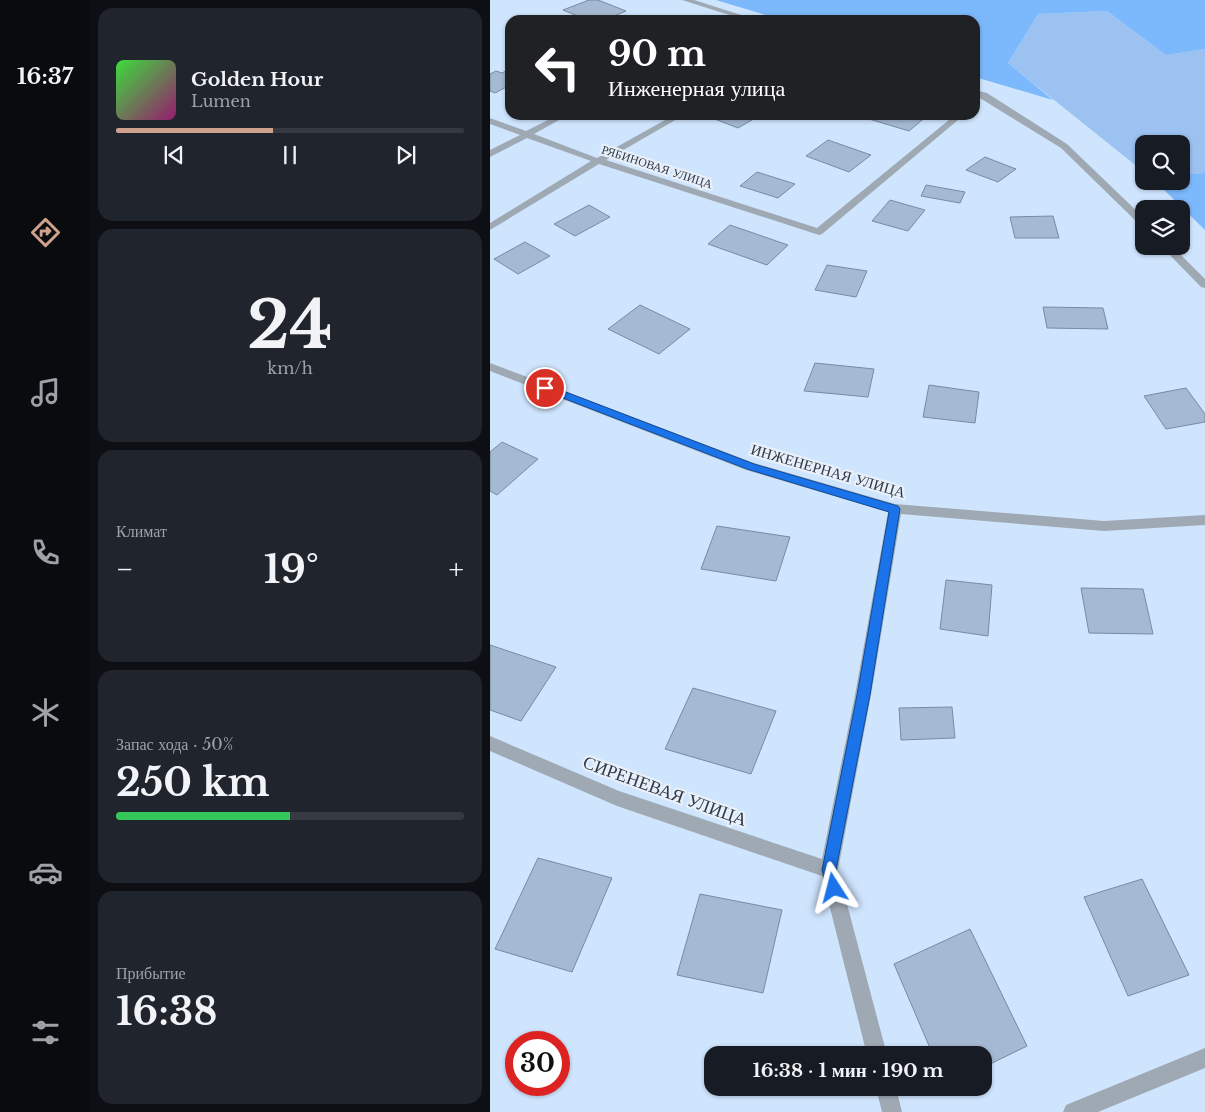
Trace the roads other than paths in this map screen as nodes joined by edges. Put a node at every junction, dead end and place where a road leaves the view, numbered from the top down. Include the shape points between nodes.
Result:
1 (686, 0) edge
2 (734, 15) edge
3 (980, 95) edge
4 (554, 120) edge
5 (671, 120) edge
6 (954, 120) edge
7 (490, 122) edge
8 (525, 135) junction
9 (490, 154) edge
10 (598, 161) junction
11 (1135, 215) edge
12 (490, 227) edge
13 (1175, 255) edge
14 (1205, 285) edge
15 (490, 367) edge
16 (895, 509) junction
17 (1205, 520) edge
18 (490, 744) edge
19 (829, 870) junction
20 (875, 1046) edge
21 (1205, 1058) edge
22 (888, 1096) edge
23 (892, 1112) edge
24 (1073, 1112) edge

1 - 2 street
3 - 11 street via 1064,146
4 - 8 street
5 - 10 street
6 - 10 street, РЯБИНОВАЯ УЛИЦА via 818,232
7 - 8 street, РЯБИНОВАЯ УЛИЦА
8 - 9 street
8 - 10 street, РЯБИНОВАЯ УЛИЦА
10 - 12 street
13 - 14 street
15 - 16 street, ИНЖЕНЕРНАЯ УЛИЦА via 750,467
16 - 17 street, ИНЖЕНЕРНАЯ УЛИЦА via 1104,526
16 - 19 street
18 - 19 street, СИРЕНЕВАЯ УЛИЦА via 616,798
19 - 20 street
21 - 24 street
22 - 23 street

